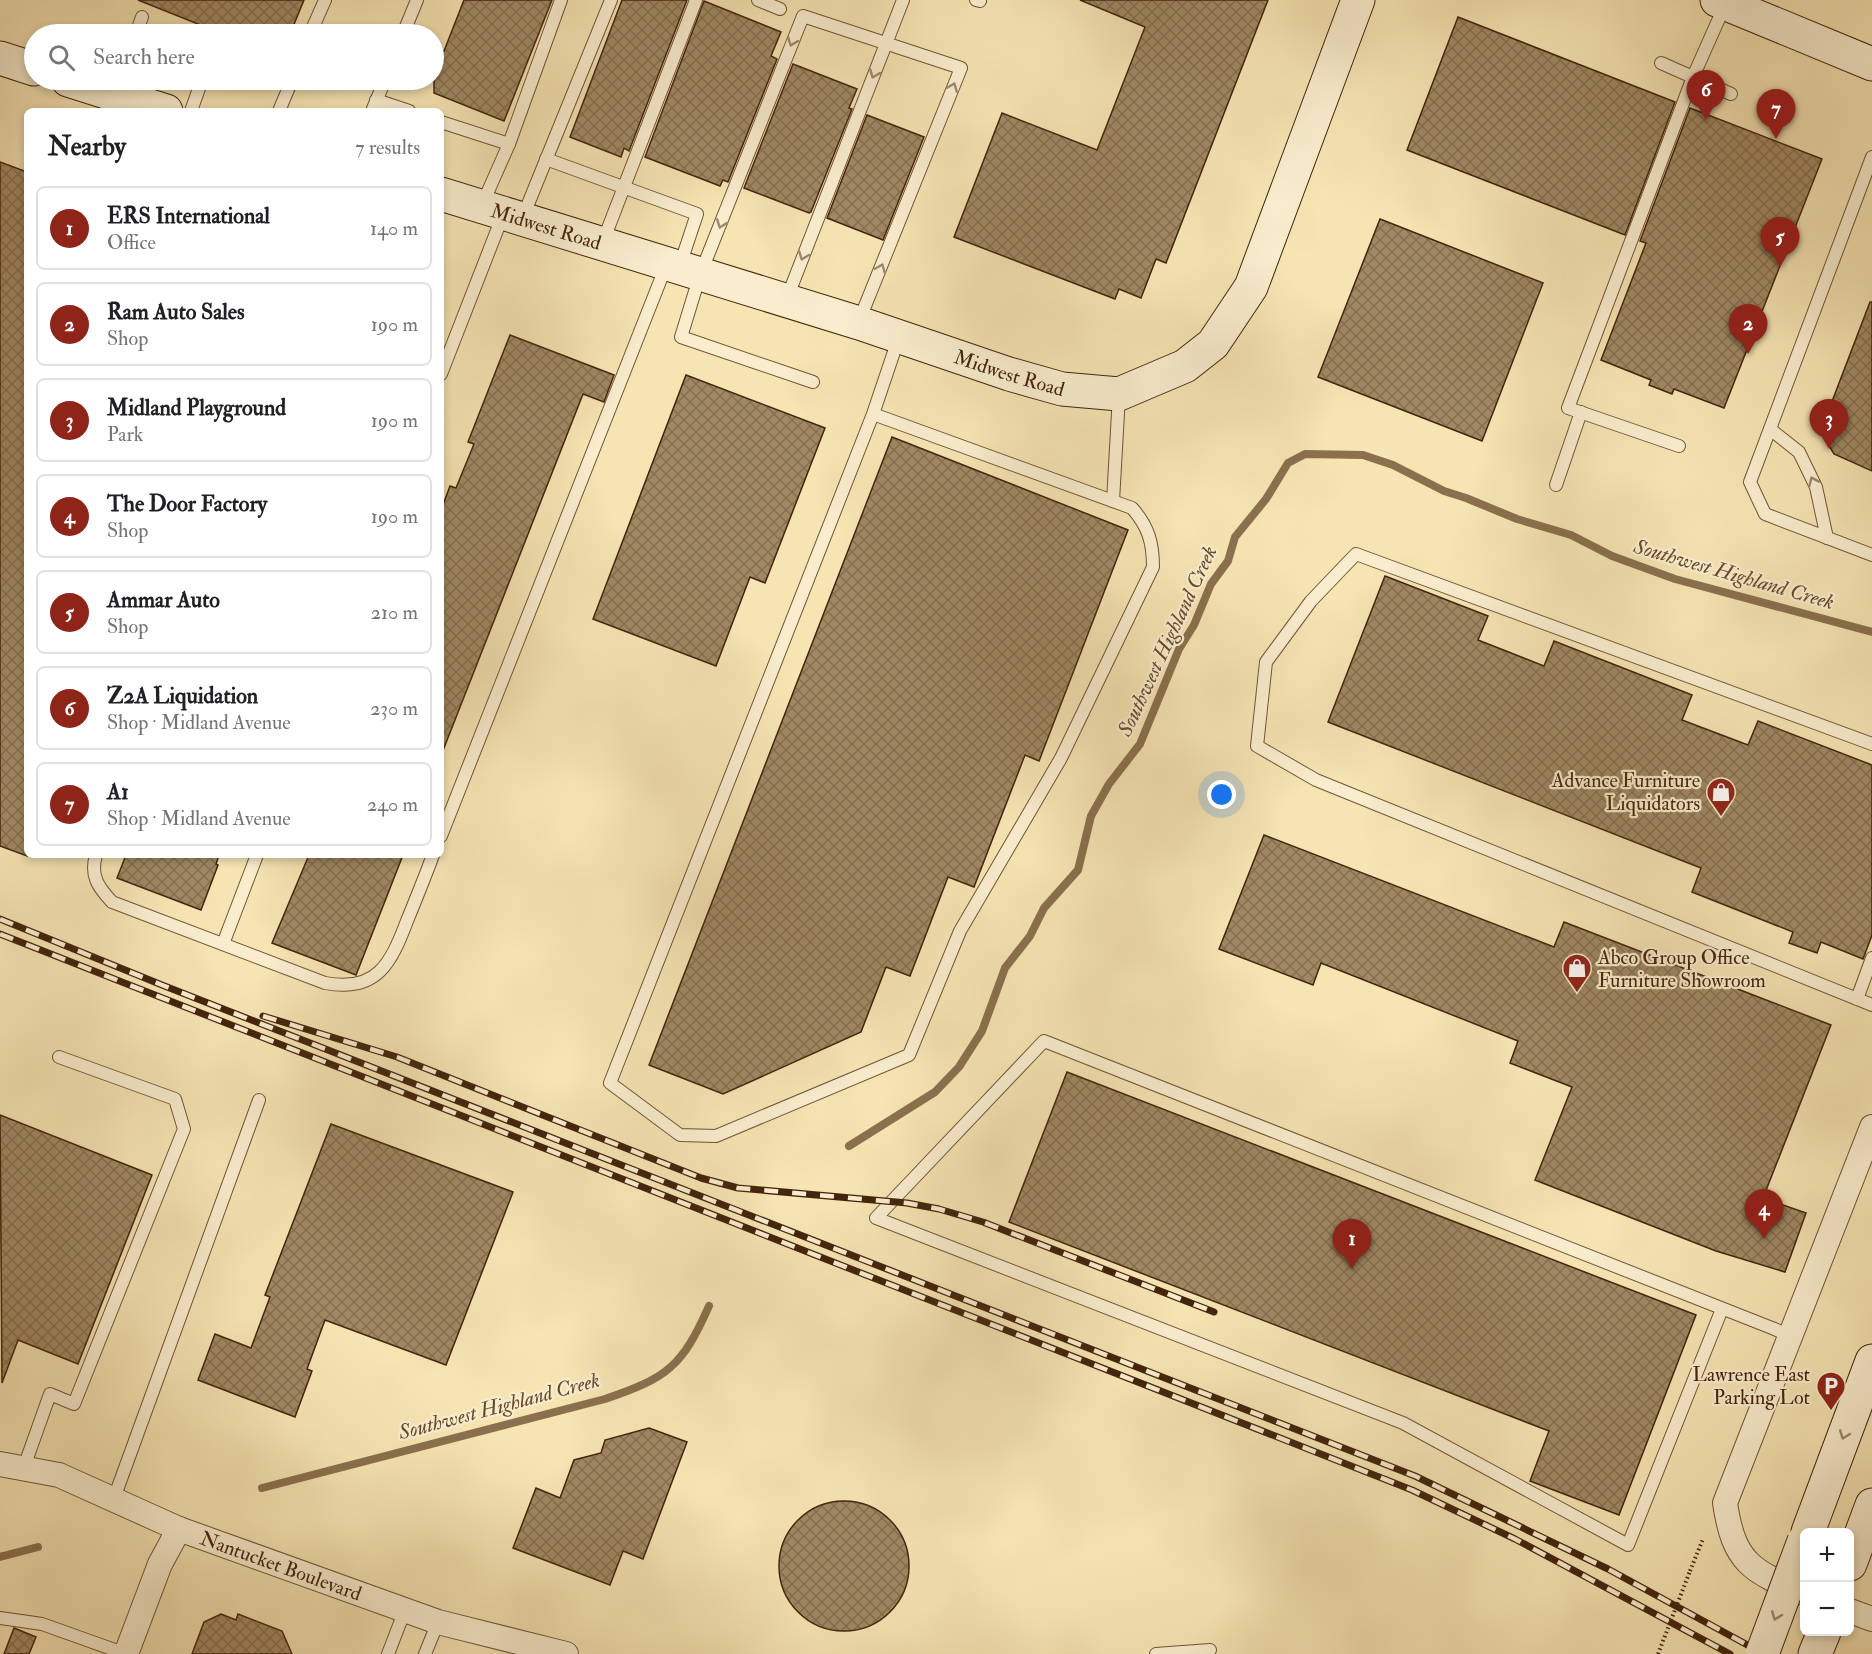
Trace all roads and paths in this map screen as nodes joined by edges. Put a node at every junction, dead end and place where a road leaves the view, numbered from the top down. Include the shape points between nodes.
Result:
1 (325, 0) edge
2 (417, 0) edge
3 (561, 0) edge
4 (611, 0) edge
5 (696, 0) edge
6 (758, 0) edge
7 (903, 0) edge
8 (1358, 0) edge
9 (1721, 2) edge
10 (780, 9) dead end
11 (142, 17) dead end
12 (140, 24) edge
13 (314, 24) edge
14 (407, 24) edge
15 (886, 42) junction
16 (0, 58) edge
17 (1661, 63) dead end
18 (1872, 64) edge
19 (24, 66) edge
20 (1693, 77) junction
21 (122, 90) edge
22 (198, 90) edge
23 (288, 90) edge
24 (381, 90) edge
25 (1731, 94) dead end
26 (374, 106) edge
27 (152, 108) edge
28 (192, 108) edge
29 (280, 108) edge
30 (444, 123) edge
31 (509, 144) junction
32 (1872, 157) edge
33 (546, 159) junction
34 (625, 186) junction
35 (444, 195) edge
36 (502, 214) junction
37 (602, 245) junction
38 (682, 270) junction
39 (786, 302) junction
40 (859, 323) junction
41 (899, 336) junction
42 (444, 366) edge
43 (813, 382) dead end
44 (1119, 394) junction
45 (1581, 412) junction
46 (873, 414) junction
47 (1770, 429) junction
48 (1680, 446) dead end
49 (1556, 485) dead end
50 (1113, 501) junction
51 (1827, 538) junction
52 (1872, 555) edge
53 (1872, 744) edge
54 (444, 829) edge
55 (96, 858) edge
56 (256, 858) edge
57 (432, 858) edge
58 (223, 944) junction
59 (1872, 958) edge
60 (1857, 999) junction
61 (1872, 1005) edge
62 (60, 1057) dead end
63 (259, 1101) dead end
64 (1872, 1127) edge
65 (1722, 1309) junction
66 (1791, 1336) junction
67 (1872, 1361) edge
68 (0, 1464) edge
69 (24, 1467) junction
70 (113, 1501) junction
71 (1872, 1505) edge
72 (179, 1528) junction
73 (1810, 1528) edge
74 (1703, 1539) dead end
75 (1800, 1552) edge
76 (1854, 1553) edge
77 (1800, 1591) edge
78 (405, 1610) junction
79 (1854, 1612) edge
80 (0, 1618) edge
81 (1872, 1619) edge
82 (438, 1622) junction
83 (1822, 1636) edge
84 (1210, 1650) dead end
85 (126, 1654) edge
86 (388, 1654) edge
87 (425, 1654) edge
88 (566, 1654) edge
89 (1156, 1654) edge
90 (1658, 1654) edge
91 (1762, 1654) edge
92 (1815, 1654) edge

1 - 13 lane
2 - 14 lane
3 - 31 lane
4 - 33 lane
5 - 34 lane
6 - 10 lane
7 - 15 lane
8 - 44 street, Midwest Road via 1251,286 1240,305 1213,344 1185,366
9 - 18 street
9 - 20 lane
11 - 12 lane
15 -> 38 lane via 803,16
15 -> 39 lane
40 -> 15 lane via 961,68
16 - 19 street
17 - 20 lane
20 - 25 lane
20 - 45 lane via 1568,408
21 - 27 street
22 - 28 lane
23 - 29 lane
24 - 26 lane
30 - 31 lane
31 - 36 lane
32 - 47 lane
33 - 34 lane
33 - 36 lane
34 - 37 lane
34 - 38 lane via 697,214
35 - 36 street, Midwest Road
36 - 37 street, Midwest Road
36 - 42 lane
37 - 38 street, Midwest Road
38 - 39 street, Midwest Road
38 - 43 lane via 681,337
38 - 54 lane
39 - 40 street, Midwest Road
40 - 41 street, Midwest Road
41 - 44 street, Midwest Road via 1062,388
41 - 46 lane
44 - 50 lane
45 - 48 lane
45 - 49 lane
46 - 50 lane
46 - 50 lane via 610,1083 680,1135 716,1136 909,1055 960,931 1061,758 1153,567 1153,545 1144,521 1132,508
51 -> 47 lane via 1816,488 1799,452
47 - 51 lane via 1750,482 1765,514
51 - 52 lane
53 - 60 lane via 1356,554 1311,601 1266,662 1257,746 1316,780
55 - 58 lane via 93,874 112,902
56 - 58 lane
57 - 58 lane via 392,959 368,981 339,986 325,983
59 - 60 lane
60 - 61 lane
62 - 69 lane via 175,1099 184,1129 74,1404 50,1394
63 - 70 lane
64 - 66 street
65 - 65 lane via 1044,1041 876,1218 1403,1423 1628,1545
65 - 66 lane
66 - 77 street via 1725,1503 1729,1531 1745,1562 1765,1577
67 -> 73 street
68 - 69 street, Nantucket Boulevard
69 - 70 street, Nantucket Boulevard via 59,1475
70 - 72 street, Nantucket Boulevard
71 - 76 street
72 - 78 street, Nantucket Boulevard
72 - 85 street via 160,1564
74 - 90 path, bridge
75 -> 91 street, bridge
78 - 82 street, Nantucket Boulevard
78 - 86 lane
79 - 81 street
80 - 85 lane via 42,1624
82 - 87 lane
82 - 88 street, Nantucket Boulevard
83 - 92 street
84 - 89 lane

